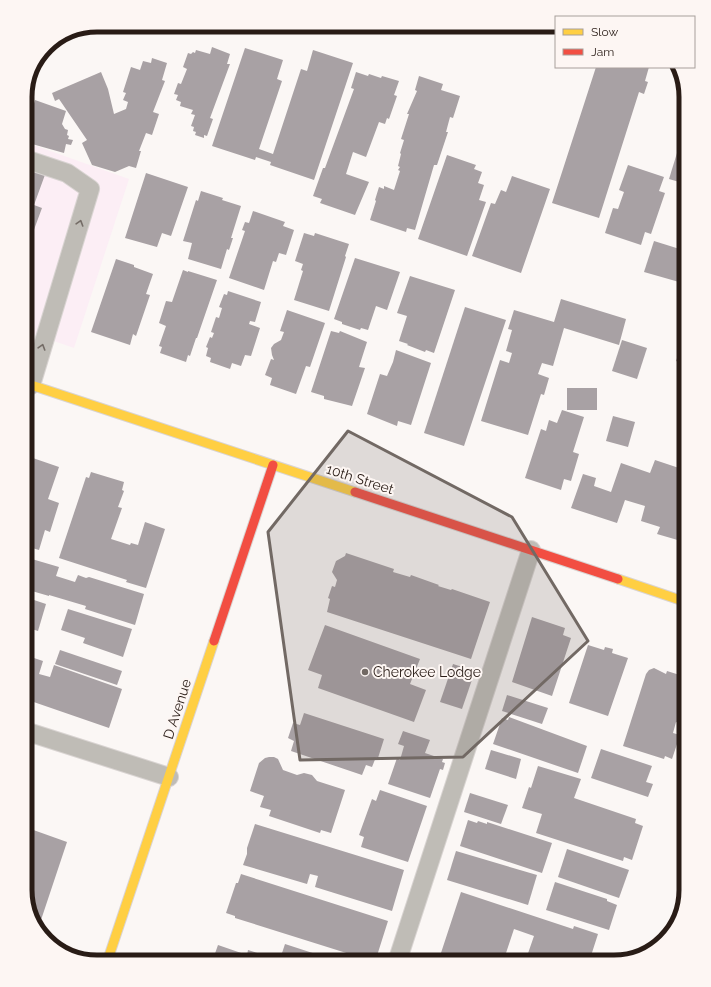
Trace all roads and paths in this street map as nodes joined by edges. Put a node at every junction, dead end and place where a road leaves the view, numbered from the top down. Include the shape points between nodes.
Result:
1 (32, 161) edge
2 (32, 369) edge
3 (32, 386) edge
4 (273, 464) junction
5 (531, 550) junction
6 (679, 600) edge
7 (32, 733) edge
8 (169, 777) junction
9 (109, 955) edge
10 (399, 955) edge

2 -> 1 lane via 90,189 67,173
3 - 4 street, 10th Street
4 - 5 street, 10th Street
4 - 8 street, D Avenue
5 - 6 street, 10th Street
5 - 10 lane
7 - 8 lane
8 - 9 street, D Avenue

